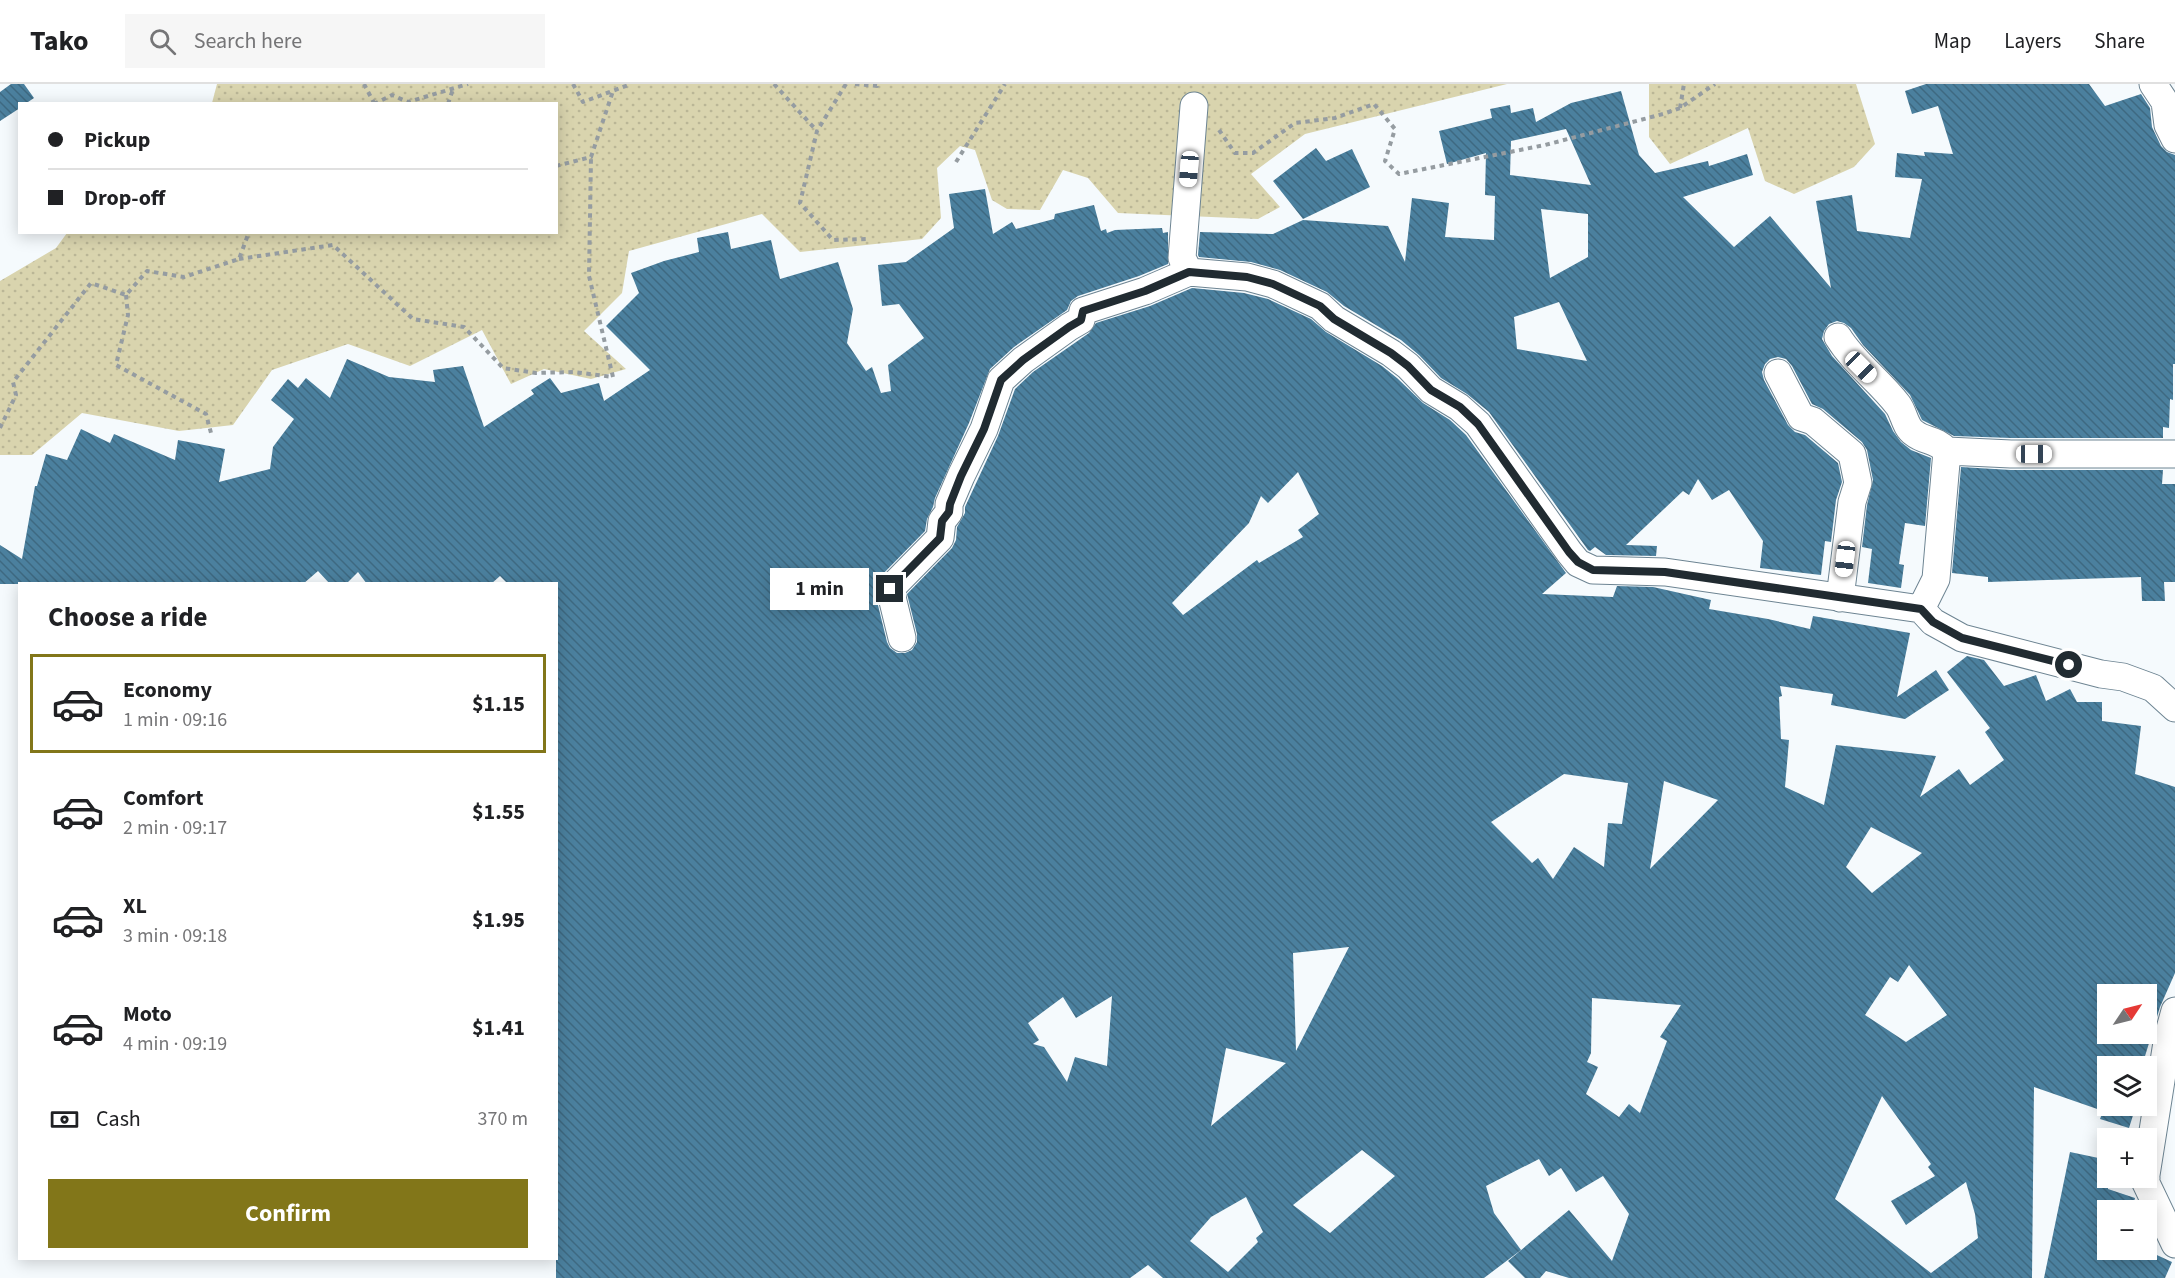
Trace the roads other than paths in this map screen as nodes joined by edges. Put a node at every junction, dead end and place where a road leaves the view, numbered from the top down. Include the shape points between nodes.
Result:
1 (2153, 84) edge
2 (1194, 106) road end
3 (2175, 139) edge
4 (1189, 272) junction
5 (1838, 337) dead end
6 (1778, 373) dead end
7 (2173, 446) edge
8 (1947, 451) junction
9 (1840, 598) junction
10 (1921, 609) junction
11 (902, 638) dead end
12 (2175, 708) edge
13 (2175, 1011) edge
14 (2154, 1128) edge
15 (2148, 1188) edge
16 (2175, 1244) edge

1 - 3 street via 2165,102 2168,125
2 - 4 street via 1182,258
4 - 9 street via 1247,277 1273,284 1320,306 1334,319 1391,353 1431,390 1460,407 1478,424 1578,562 1593,570 1665,572
4 - 11 street via 1083,311 1081,320 1001,380 984,429 942,521 940,538 890,589
5 - 8 street via 1848,353 1899,406 1910,429 1916,435 1939,442
6 - 9 street via 1801,417 1852,454 1858,483
7 - 8 street via 2011,454
8 - 10 street via 1936,579
9 - 10 street
10 - 12 street via 1933,622 1962,638 2123,677 2153,688
13 - 14 street
15 - 16 street

